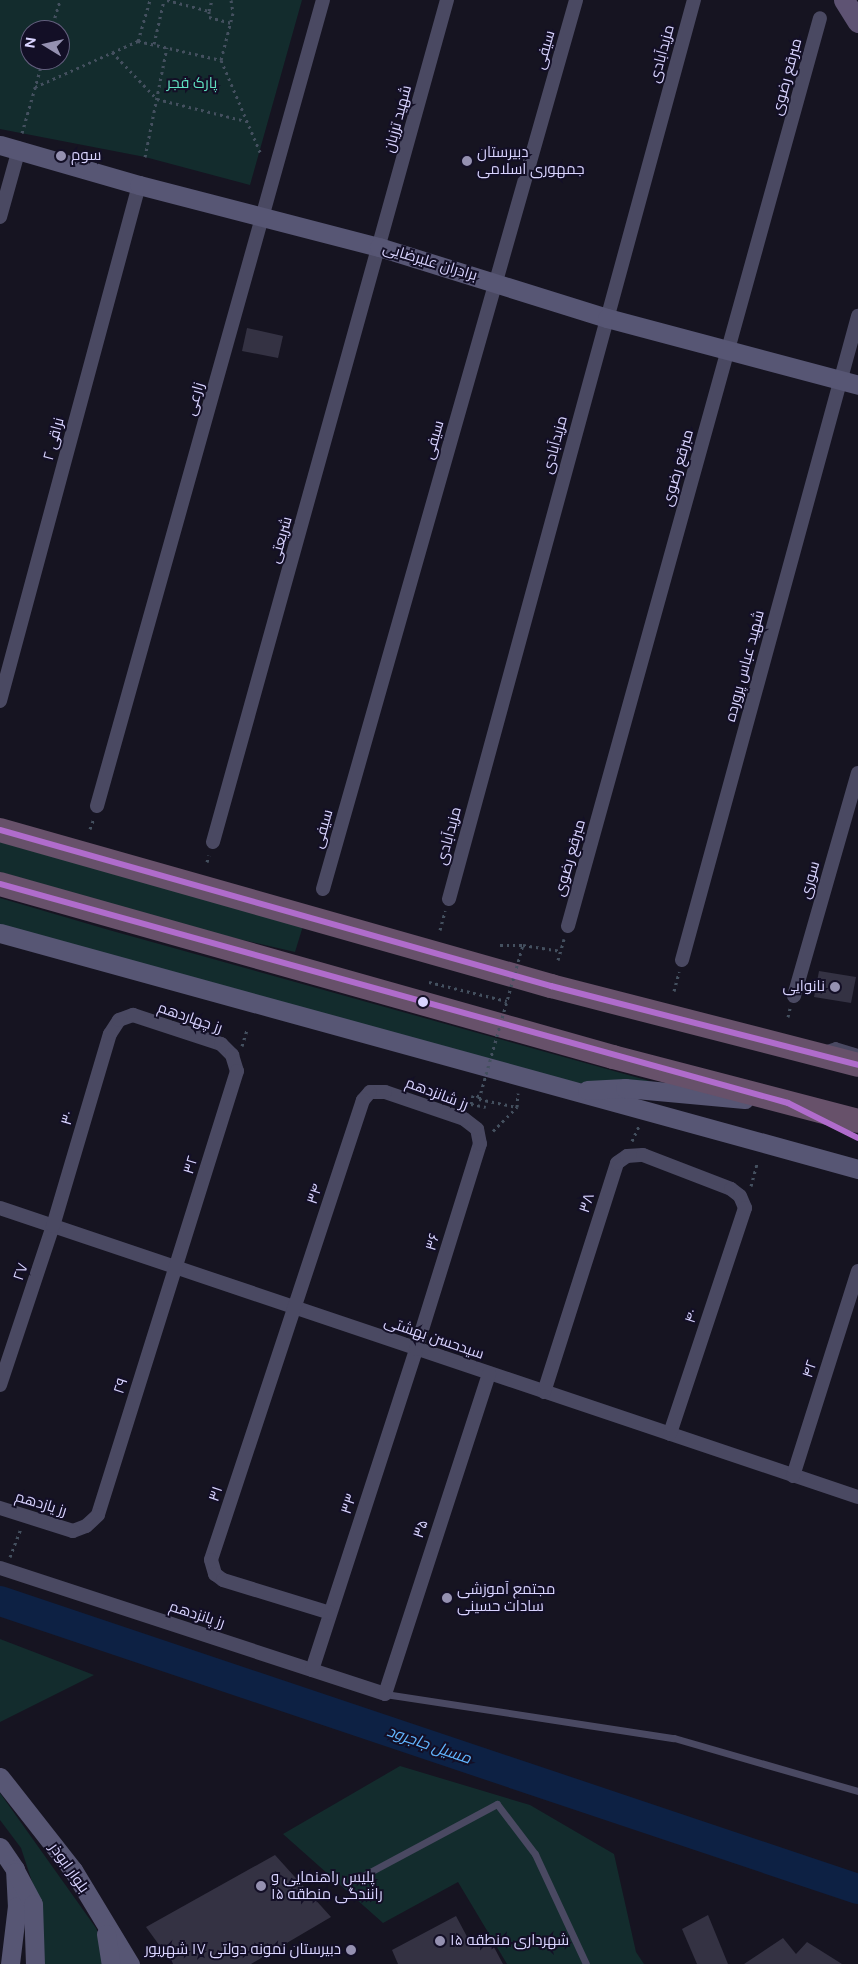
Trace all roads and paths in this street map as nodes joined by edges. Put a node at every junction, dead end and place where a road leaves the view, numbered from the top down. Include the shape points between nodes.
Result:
1 (60, 0) edge
2 (150, 0) edge
3 (165, 0) edge
4 (212, 0) edge
5 (231, 0) edge
6 (324, 0) edge
7 (447, 0) edge
8 (576, 0) edge
9 (694, 0) edge
10 (844, 0) edge
11 (209, 11) junction
12 (820, 18) dead end
13 (54, 20) edge
14 (231, 22) junction
15 (858, 22) edge
16 (138, 41) junction
17 (154, 44) junction
18 (167, 47) junction
19 (112, 52) junction
20 (221, 60) junction
21 (40, 70) edge
22 (35, 87) junction
23 (157, 99) junction
24 (247, 121) junction
25 (20, 141) junction
26 (0, 145) edge
27 (260, 152) dead end
28 (145, 157) dead end
29 (139, 186) junction
30 (264, 216) junction
31 (0, 217) edge
32 (379, 247) junction
33 (496, 282) junction
34 (858, 316) edge
35 (607, 318) junction
36 (728, 350) junction
37 (840, 380) junction
38 (858, 385) edge
39 (0, 701) edge
40 (858, 773) edge
41 (98, 806) dead end
42 (0, 830) edge
43 (214, 842) dead end
44 (0, 884) edge
45 (323, 888) dead end
46 (449, 899) dead end
47 (568, 926) joint
48 (0, 933) edge
49 (500, 945) dead end
50 (523, 945) junction
51 (560, 952) junction
52 (558, 960) dead end
53 (682, 960) dead end
54 (429, 982) dead end
55 (794, 996) dead end
56 (506, 1001) junction
57 (119, 1020) joint
58 (858, 1052) edge
59 (812, 1054) junction
60 (858, 1065) edge
61 (237, 1071) joint
62 (520, 1076) junction
63 (571, 1091) junction
64 (370, 1092) joint
65 (479, 1097) junction
66 (788, 1103) junction
67 (486, 1107) dead end
68 (517, 1107) junction
69 (858, 1121) edge
70 (858, 1138) edge
71 (480, 1144) junction
72 (858, 1170) edge
73 (0, 1208) edge
74 (745, 1208) joint
75 (53, 1226) junction
76 (176, 1268) junction
77 (858, 1271) edge
78 (295, 1308) junction
79 (416, 1349) junction
80 (489, 1373) junction
81 (0, 1385) edge
82 (544, 1392) junction
83 (670, 1434) junction
84 (793, 1476) junction
85 (858, 1498) edge
86 (0, 1508) edge
87 (98, 1515) joint
88 (26, 1516) junction
89 (3, 1569) edge
90 (330, 1613) junction
91 (312, 1670) junction
92 (385, 1694) junction
93 (0, 1777) edge
94 (858, 1791) edge
95 (0, 1847) edge
96 (15, 1869) junction
97 (73, 1870) junction
98 (357, 1879) dead end
99 (10, 1964) edge
100 (35, 1964) edge
101 (111, 1964) edge
102 (130, 1964) edge
103 (586, 1964) edge

1 - 13 path
2 - 16 path
3 - 11 path
3 - 17 path
4 - 11 path
5 - 14 path
6 - 30 street, زارعی
7 - 32 street, شهید ترزبان
8 - 33 street, سیفی
9 - 35 street, مزیدآبادی
10 - 15 main road
11 - 14 path via 209,17
12 - 36 street, مبرقع رضوی
14 - 20 path
16 - 17 path
16 - 19 path
17 - 18 path
18 - 20 path
18 - 23 path
19 - 22 path
19 - 23 path
20 - 24 path
21 - 22 path
22 - 25 path
23 - 24 path
23 - 28 path
24 - 27 path
25 - 26 main road, برادران علیرضایی
25 - 29 main road, برادران علیرضایی
25 - 31 street
29 - 30 main road, برادران علیرضایی
29 - 39 street, نراقی ۲
30 - 32 main road, برادران علیرضایی
30 - 41 street, زارعی
32 - 33 main road, برادران علیرضایی
32 - 43 street, شریعتی
33 - 35 main road, برادران علیرضایی
33 - 45 street, سیفی
34 - 37 street, شهید عباس پرورده
35 - 36 main road, برادران علیرضایی
35 - 46 street, مزیدآبادی
36 - 37 main road, برادران علیرضایی
36 - 47 street, مبرقع رضوی
37 - 38 main road, برادران علیرضایی
37 - 53 street, شهید عباس پرورده
40 - 55 street, سوری
42 - 59 highway via 561,988
44 - 66 highway
47 - 51 path
48 - 62 main road
49 - 50 path
50 - 51 path
50 - 56 path, bridge
51 - 52 path
54 - 56 path
56 - 65 path, bridge
57 - 61 street, رز چهاردهم via 133,1015 221,1044 232,1055
57 - 75 street, ۳۰ via 110,1034
58 - 59 lane via 835,1045
59 - 60 highway
61 - 76 street, ۳۲
62 - 63 main road
62 - 68 path
63 - 66 main road via 625,1088
63 - 72 main road
64 - 71 street, رز شانزدهم via 385,1092 464,1120 477,1130
64 - 78 street, ۳۴ via 362,1100
65 - 67 path via 473,1095 471,1104
65 - 68 path
66 - 69 highway
66 - 70 highway
68 - 71 path
71 - 79 street, ۳۶
73 - 75 street, سیدحسن بهشتی
74 - 82 street, ۳۸ via 740,1196 730,1189 643,1155 626,1156 617,1163
74 - 83 street, ۴۰
75 - 76 street, سیدحسن بهشتی
75 - 81 street, ۲۷
76 - 78 street, سیدحسن بهشتی
76 - 87 street, ۲۹
77 - 84 street, ۴۲
78 - 79 street, سیدحسن بهشتی
78 - 90 street, ۳۱ via 211,1560 216,1574 223,1580
79 - 80 street, سیدحسن بهشتی
79 - 90 street, ۳۳
80 - 82 street, سیدحسن بهشتی
80 - 92 street, ۳۵
82 - 83 street, سیدحسن بهشتی
83 - 84 street, سیدحسن بهشتی
84 - 85 street, سیدحسن بهشتی
86 - 88 street, رز یازدهم
87 - 88 street, رز یازدهم via 86,1526 73,1530
88 - 89 path
89 - 91 street, رز پانزدهم
90 - 91 street, ۳۳
91 - 92 street, رز پانزدهم
92 - 94 lane via 674,1738
93 - 97 main road, بلوار ابوذر
95 - 96 main road
96 - 99 main road via 16,1906
96 - 100 main road via 34,1904
97 - 101 main road via 105,1932
97 - 102 main road, بلوار ابوذر
98 - 103 lane via 498,1804 535,1854

